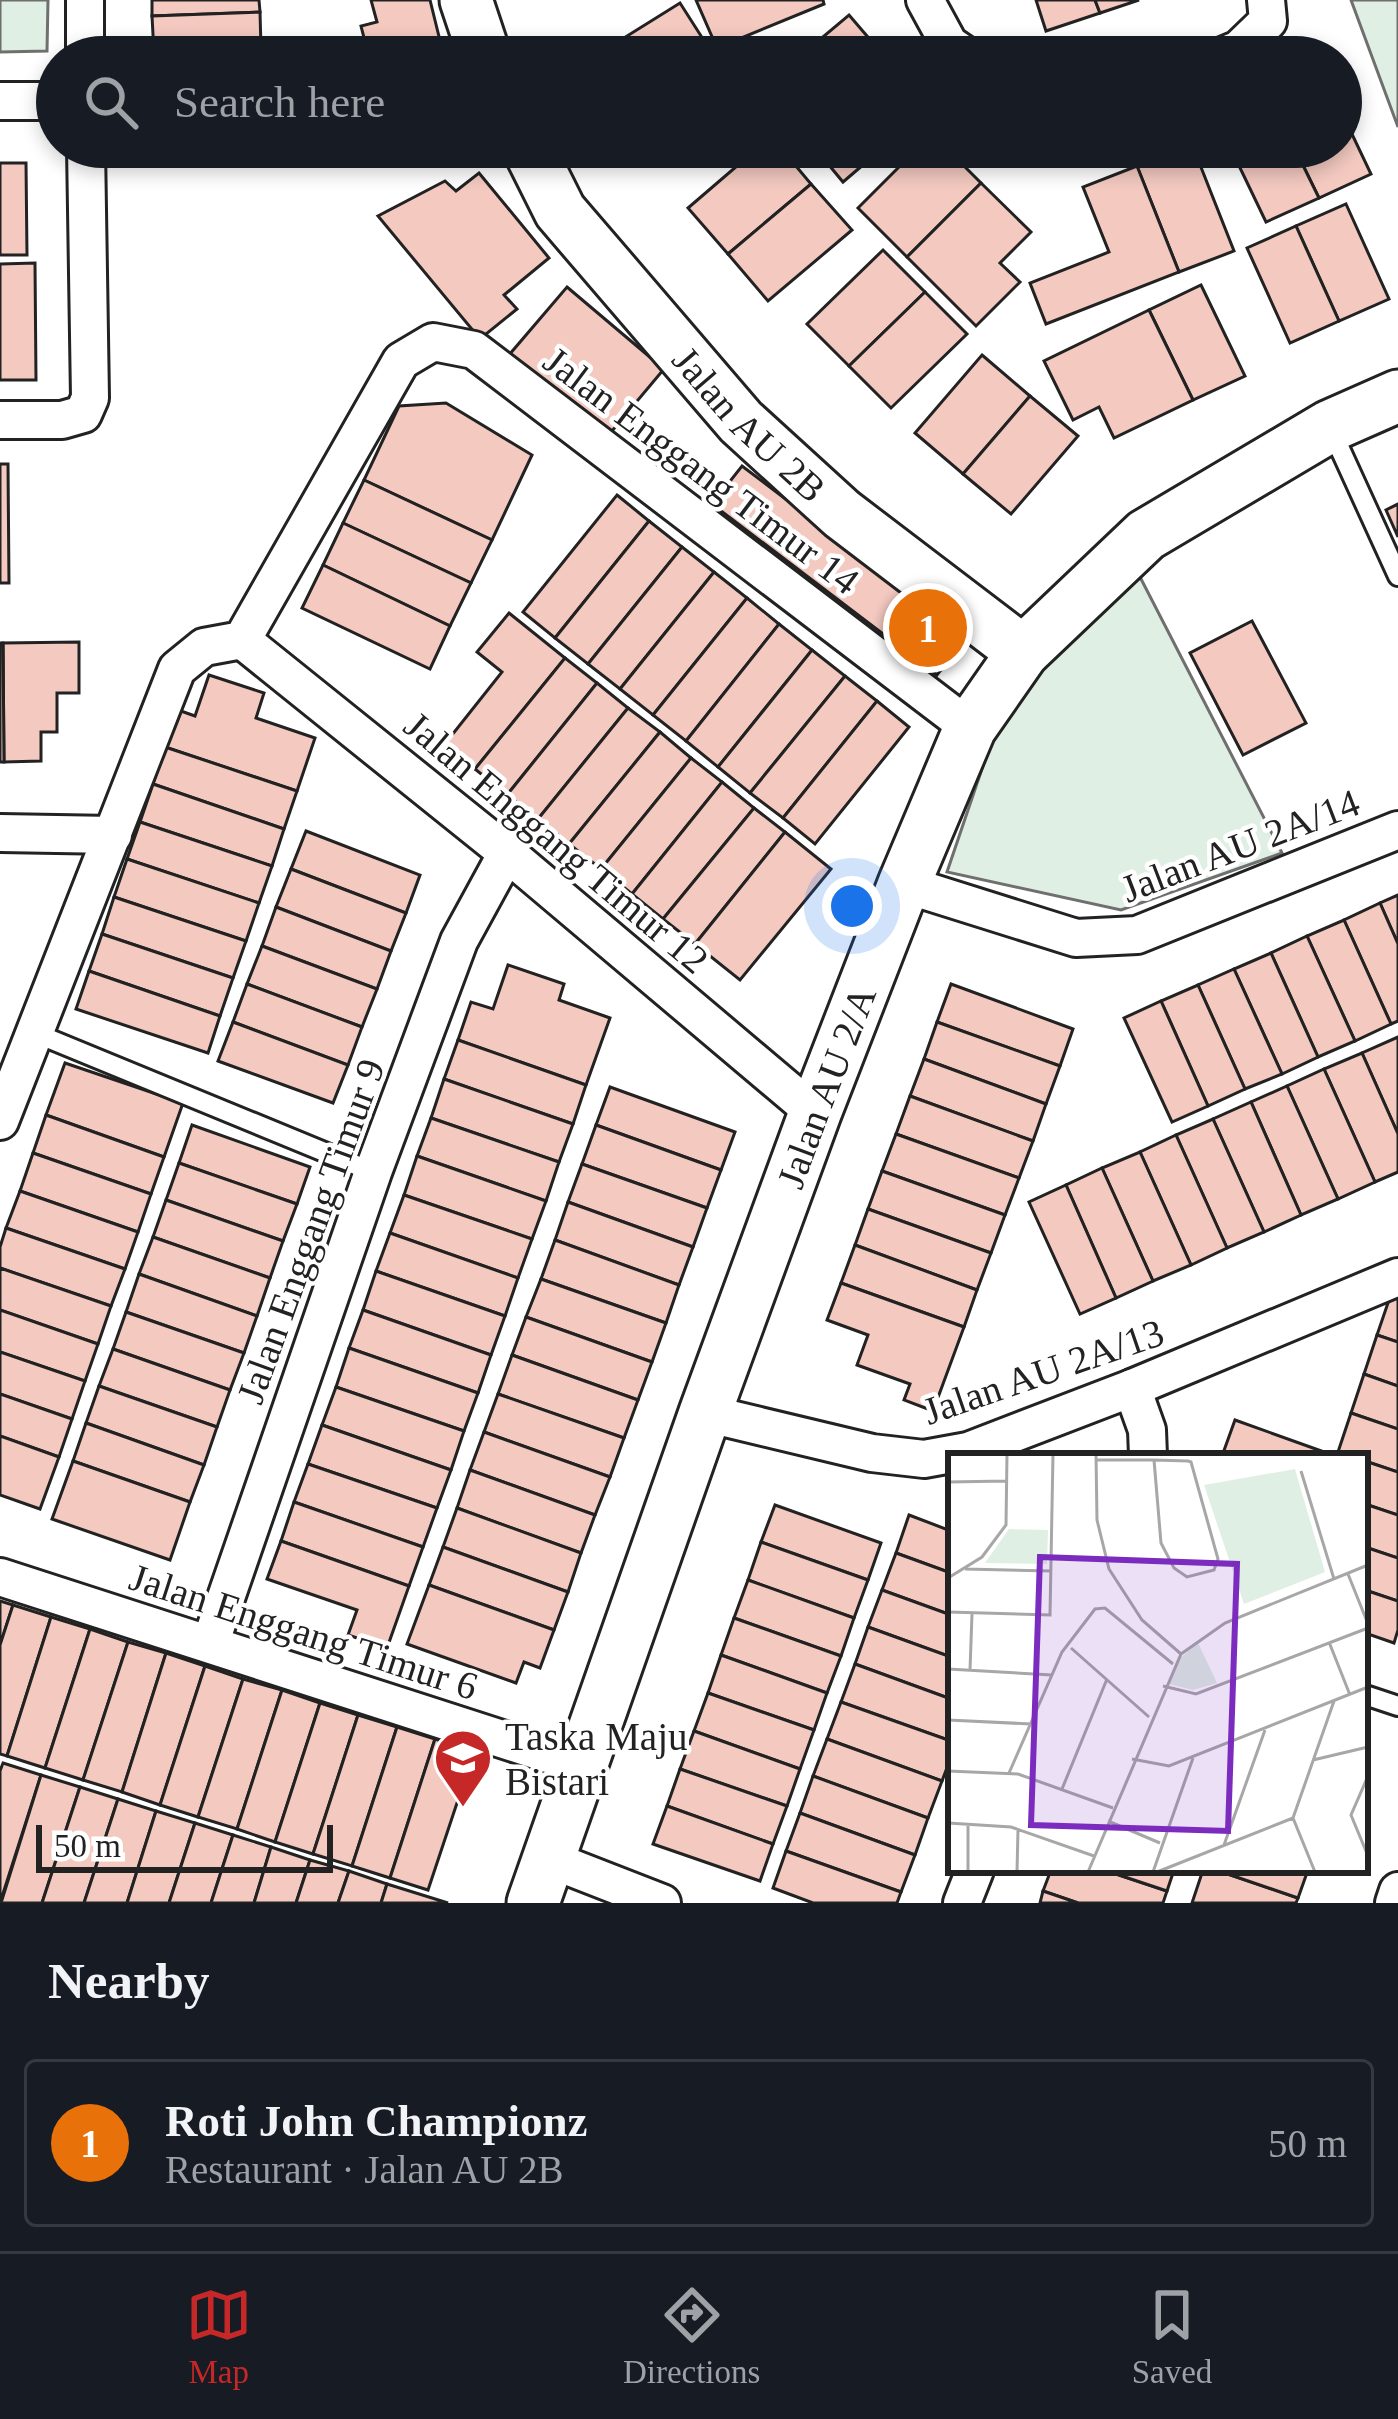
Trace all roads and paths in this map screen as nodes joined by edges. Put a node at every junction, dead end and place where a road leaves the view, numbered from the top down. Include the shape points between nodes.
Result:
1 (85, 0) edge
2 (466, 0) edge
3 (925, 0) edge
4 (1266, 0) edge
5 (85, 36) edge
6 (478, 36) edge
7 (945, 36) edge
8 (1252, 36) edge
9 (0, 101) edge
10 (36, 101) edge
11 (86, 168) edge
12 (538, 168) edge
13 (1398, 396) edge
14 (0, 420) edge
15 (1330, 426) junction
16 (1398, 576) edge
17 (242, 640) junction
18 (1023, 652) junction
19 (970, 728) junction
20 (1398, 830) edge
21 (0, 832) edge
22 (113, 835) junction
23 (507, 853) junction
24 (904, 884) junction
25 (35, 1033) junction
26 (815, 1113) junction
27 (0, 1121) edge
28 (373, 1172) junction
29 (1398, 1277) edge
30 (1132, 1388) junction
31 (704, 1413) junction
32 (955, 1453) edge
33 (1148, 1453) edge
34 (948, 1455) edge
35 (0, 1577) edge
36 (210, 1644) junction
37 (1368, 1696) edge
38 (1398, 1706) edge
39 (582, 1765) junction
40 (974, 1873) edge
41 (541, 1881) edge
42 (1398, 1891) edge
43 (662, 1903) edge
44 (962, 1903) edge
45 (1394, 1903) edge

1 - 5 street
2 - 6 street
3 - 7 street
4 - 8 street via 1268,20
9 - 10 street
11 - 14 street via 89,398 83,414 62,420
12 - 18 street, Jalan AU 2B via 560,212 741,422 842,514
13 - 15 street, Jalan AU 2/A
15 - 16 lane
15 - 18 street, Jalan AU 2/A via 1146,536
17 - 19 street, Jalan Enggang Timur 14 via 401,361 433,342 474,350
17 - 22 street via 204,647 177,670
17 - 23 street, Jalan Enggang Timur 12
18 - 19 street, Jalan AU 2/A
19 - 24 street, Jalan AU 2/A
20 - 24 street, Jalan AU 2A/14 via 1137,935 1076,938
21 - 22 street
22 - 25 street
23 - 26 street, Jalan Enggang Timur 12
23 - 28 street, Jalan Enggang Timur 9 via 459,941
24 - 26 street, Jalan AU 2/A
25 - 27 street
25 - 28 lane
26 - 31 street, Jalan AU 2/A
28 - 36 street, Jalan Enggang Timur 9
29 - 30 street, Jalan AU 2A/13
30 - 32 street, Jalan AU 2A/13
30 - 33 street
31 - 34 street, Jalan AU 2A/13 via 872,1453
31 - 39 street, Jalan AU 2/A
35 - 36 street, Jalan Enggang Timur 6
36 - 39 street, Jalan Enggang Timur 6
37 - 38 lane
39 - 41 street, Jalan AU 2/A
40 - 44 street
41 - 43 street
42 - 45 street

